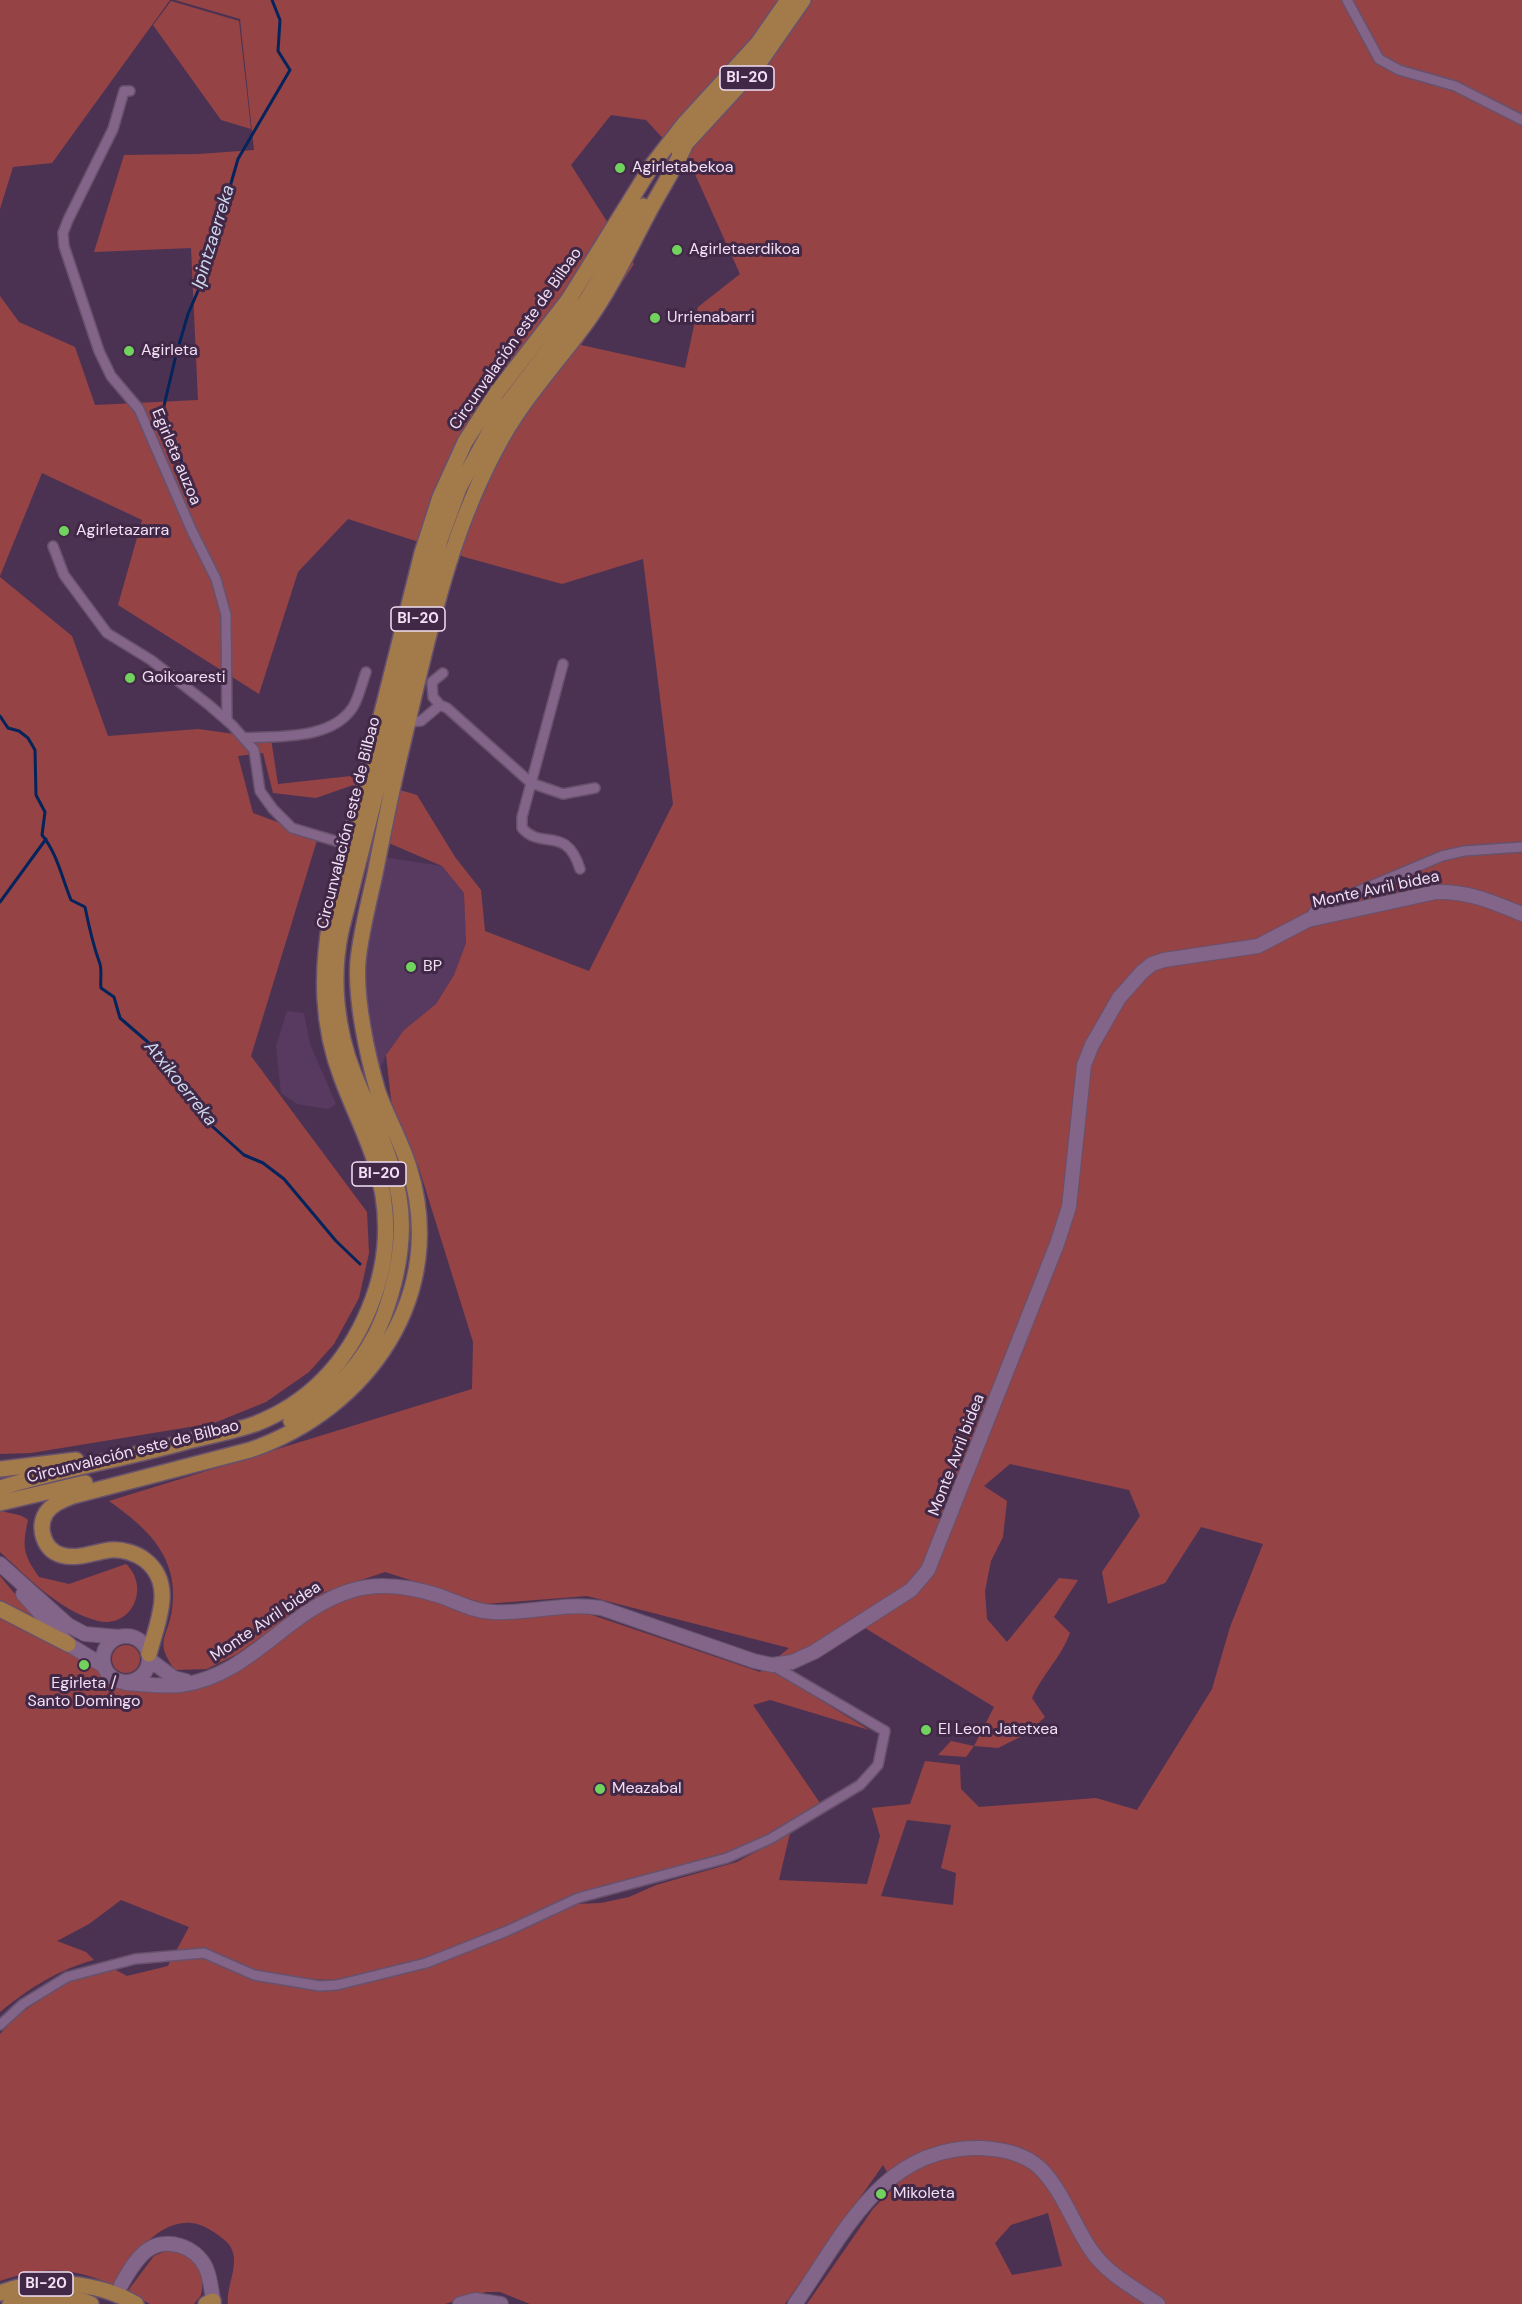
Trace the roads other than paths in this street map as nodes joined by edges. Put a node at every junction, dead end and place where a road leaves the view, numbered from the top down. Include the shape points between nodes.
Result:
1 (1347, 0) edge
2 (800, 1) edge
3 (130, 91) dead end
4 (1522, 120) edge
5 (686, 143) junction
6 (54, 546) dead end
7 (563, 664) dead end
8 (439, 671) dead end
9 (366, 672) dead end
10 (440, 705) junction
11 (227, 721) junction
12 (408, 722) junction
13 (244, 738) junction
14 (531, 783) junction
15 (595, 788) dead end
16 (350, 845) junction
17 (1522, 847) edge
18 (580, 868) dead end
19 (1522, 914) edge
20 (1308, 920) junction
21 (162, 1449) junction
22 (177, 1461) junction
23 (0, 1469) edge
24 (147, 1476) junction
25 (0, 1488) edge
26 (0, 1503) edge
27 (0, 1564) edge
28 (10, 1575) junction
29 (0, 1609) edge
30 (119, 1637) junction
31 (68, 1644) junction
32 (149, 1657) junction
33 (772, 1665) junction
34 (104, 1666) junction
35 (195, 1682) junction
36 (126, 1683) junction
37 (0, 2025) edge
38 (121, 2285) dead end
39 (0, 2293) edge
40 (92, 2297) edge
41 (211, 2303) edge
42 (10, 2304) edge
43 (118, 2304) edge
44 (136, 2304) edge
45 (460, 2304) edge
46 (501, 2304) edge
47 (795, 2304) edge
48 (1158, 2304) edge

1 - 4 street via 1379,59 1399,70 1455,86
2 - 5 main road, Circunvalación este de Bilbao / BI-20 via 757,66
2 - 16 main road, Circunvalación este de Bilbao / BI-20 via 684,124 653,164 569,299 465,441 440,497 422,553
3 - 11 street, Egirleta auzoa via 124,90 113,129 68,219 64,246 99,351 111,376 139,409 216,579 226,615
5 - 12 main road via 616,276 588,321 505,432 479,479 442,582
5 - 22 main road, Circunvalación este de Bilbao / BI-20 via 654,187 586,301 521,384 481,445 451,508 420,611 341,931 336,968 343,1040 386,1151 399,1198 401,1240 388,1304 367,1350 316,1405 273,1431
6 - 11 street via 64,576 107,633 151,660
7 - 14 street
8 - 10 street via 432,682 433,697
9 - 13 street via 353,706 336,724 311,732
10 - 12 street via 422,721
10 - 14 street
11 - 13 street
12 - 24 main road via 389,799 358,965 372,1066 409,1167 419,1209 416,1268 401,1320 384,1352 352,1390 317,1418 250,1450
13 - 16 street via 254,750 260,791 273,809 292,828
14 - 15 street via 563,795
14 - 18 street via 522,828 527,834 564,843 575,852
16 - 21 main road, Circunvalación este de Bilbao / BI-20 via 326,947 323,1000 334,1054 381,1181 387,1214 379,1285 347,1353 301,1399 253,1424
17 - 20 street via 1464,851 1419,864 1316,909
19 - 20 street, Monte Avril bidea via 1455,891
20 - 33 street, Monte Avril bidea via 1258,946 1158,962 1142,972 1119,998 1084,1065 1069,1207 1057,1244 927,1570 911,1590 814,1652 792,1662
21 - 23 main road
21 - 25 main road, Circunvalación este de Bilbao / BI-20
22 - 24 main road
22 - 26 main road, Circunvalación este de Bilbao / BI-20
24 - 32 main road via 62,1500 47,1512 42,1531 48,1546 57,1554 75,1557 124,1551 151,1566 162,1585 163,1597
27 - 28 street
28 - 30 street via 78,1631
28 - 31 street via 38,1613
29 - 31 main road
30 - 32 street via 138,1639
30 - 34 street via 106,1648
31 - 34 street
32 - 35 street via 174,1678
32 - 36 street via 143,1676
33 - 35 street, Monte Avril bidea via 601,1608 580,1605 491,1612 411,1589 382,1586 330,1598 235,1667
33 - 37 street via 885,1731 878,1765 860,1785 770,1839 727,1858 578,1898 426,1963 337,1985 320,1986 254,1975 204,1953 135,1959 67,1977 23,2004
34 - 36 street via 110,1676
35 - 36 street, Monte Avril bidea via 169,1686
38 - 41 street via 147,2251 176,2244 194,2253 205,2265
39 - 40 main road, BI-20 via 46,2284
40 - 42 main road, BI-20 via 46,2297
40 - 43 main road, BI-20
40 - 44 main road via 108,2289
45 - 46 street
47 - 48 street via 866,2202 888,2180 926,2156 969,2148 1009,2152 1040,2168 1097,2259

